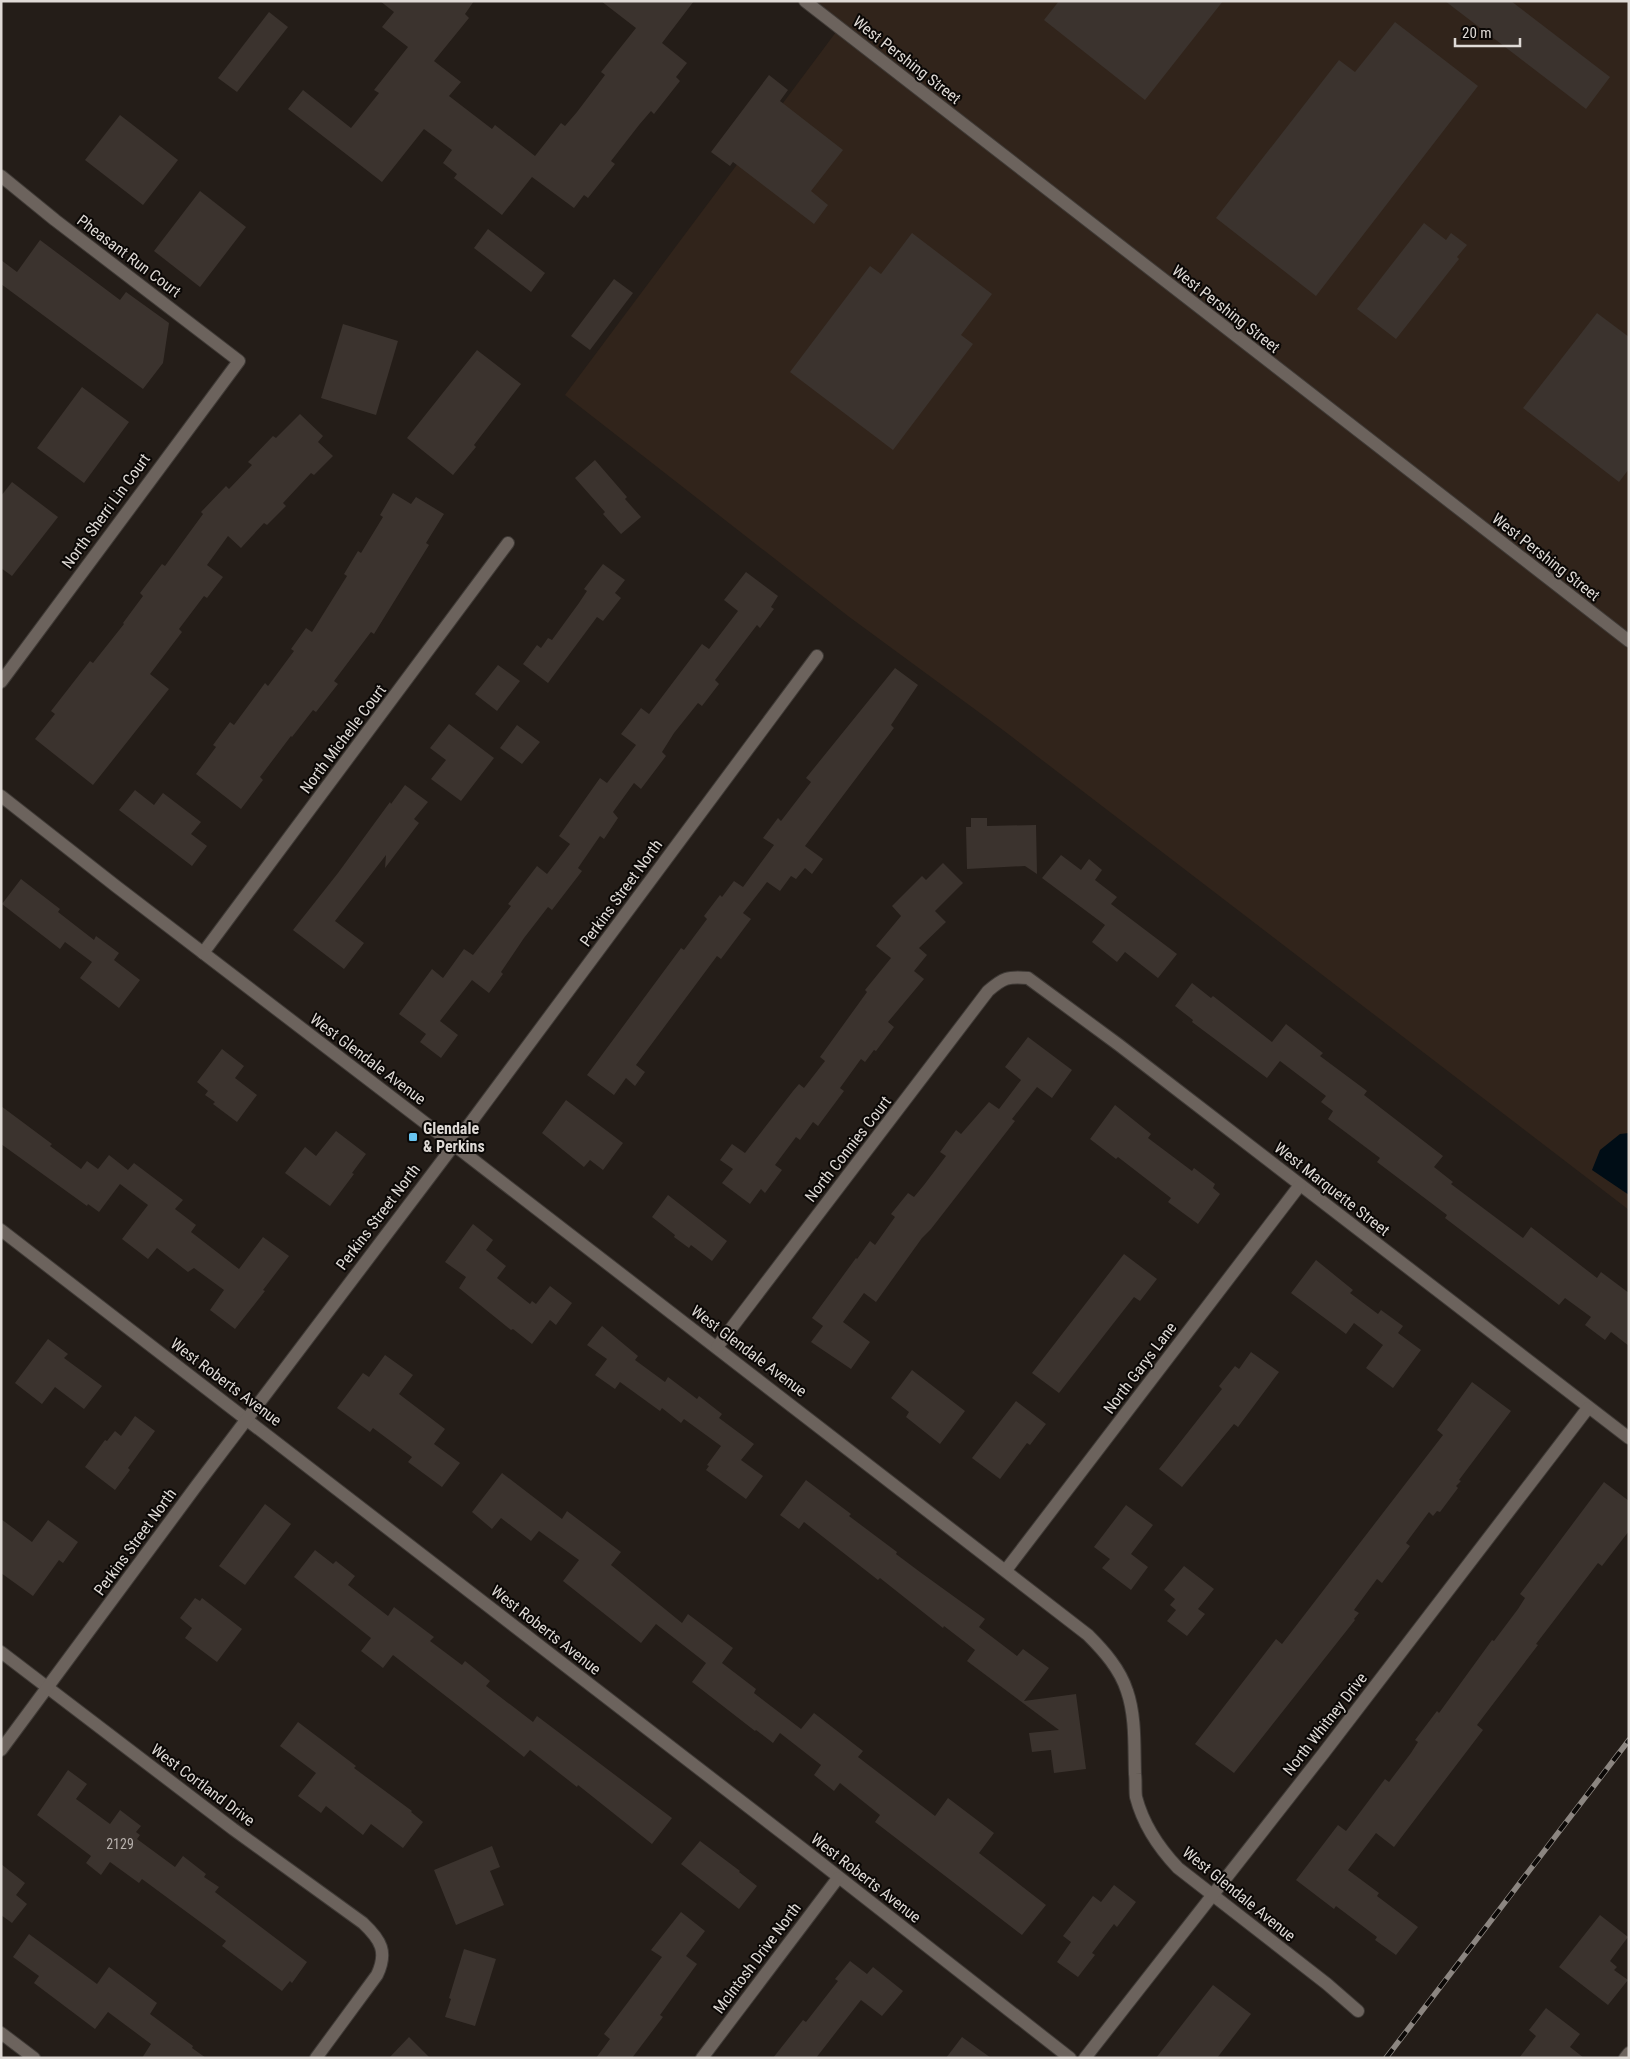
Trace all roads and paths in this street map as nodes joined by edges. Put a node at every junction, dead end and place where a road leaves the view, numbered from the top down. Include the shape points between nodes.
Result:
1 (805, 1) edge
2 (1, 176) edge
3 (239, 361) joint
4 (508, 543) dead end
5 (1629, 624) edge
6 (1625, 638) edge
7 (817, 656) dead end
8 (1, 682) edge
9 (1, 796) edge
10 (203, 954) junction
11 (1011, 976) joint
12 (454, 1145) junction
13 (1300, 1184) junction
14 (1, 1230) edge
15 (717, 1347) junction
16 (1588, 1408) junction
17 (246, 1420) junction
18 (1629, 1438) edge
19 (1006, 1570) junction
20 (1, 1652) edge
21 (49, 1687) junction
22 (1, 1750) edge
23 (838, 1878) junction
24 (1213, 1896) junction
25 (1358, 2011) dead end
26 (1, 2033) edge
27 (1629, 2053) edge
28 (34, 2058) edge
29 (316, 2058) edge
30 (702, 2058) edge
31 (1070, 2058) edge
32 (1085, 2058) edge
33 (1625, 2058) edge

1 - 6 street, West Pershing Street
2 - 3 street, Pheasant Run Court
3 - 8 street, North Sherri Lin Court
4 - 10 street, North Michelle Court
5 - 6 street
7 - 12 street, Perkins Street North
9 - 10 street, West Glendale Avenue
10 - 12 street, West Glendale Avenue
11 - 13 street, West Marquette Street via 1028,978 1045,989
11 - 15 street, North Connies Court via 988,992
12 - 15 street, West Glendale Avenue
12 - 17 street, Perkins Street North
13 - 16 street, West Marquette Street
13 - 19 street, North Garys Lane
14 - 17 street, West Roberts Avenue
15 - 19 street, West Glendale Avenue
16 - 18 street, West Marquette Street
16 - 24 street, North Whitney Drive
17 - 21 street, Perkins Street North
17 - 23 street, West Roberts Avenue
19 - 24 street, West Glendale Avenue via 1088,1635 1116,1669 1127,1691 1132,1714 1136,1796 1144,1817 1163,1852
20 - 21 street, West Cortland Drive
21 - 22 street, Perkins Street North
21 - 29 street, West Cortland Drive via 374,1933 381,1946 383,1961 377,1975
23 - 30 street, McIntosh Drive North
23 - 31 street, West Roberts Avenue
24 - 25 street, West Glendale Avenue
24 - 32 street, North Whitney Drive
26 - 28 street
27 - 33 street

